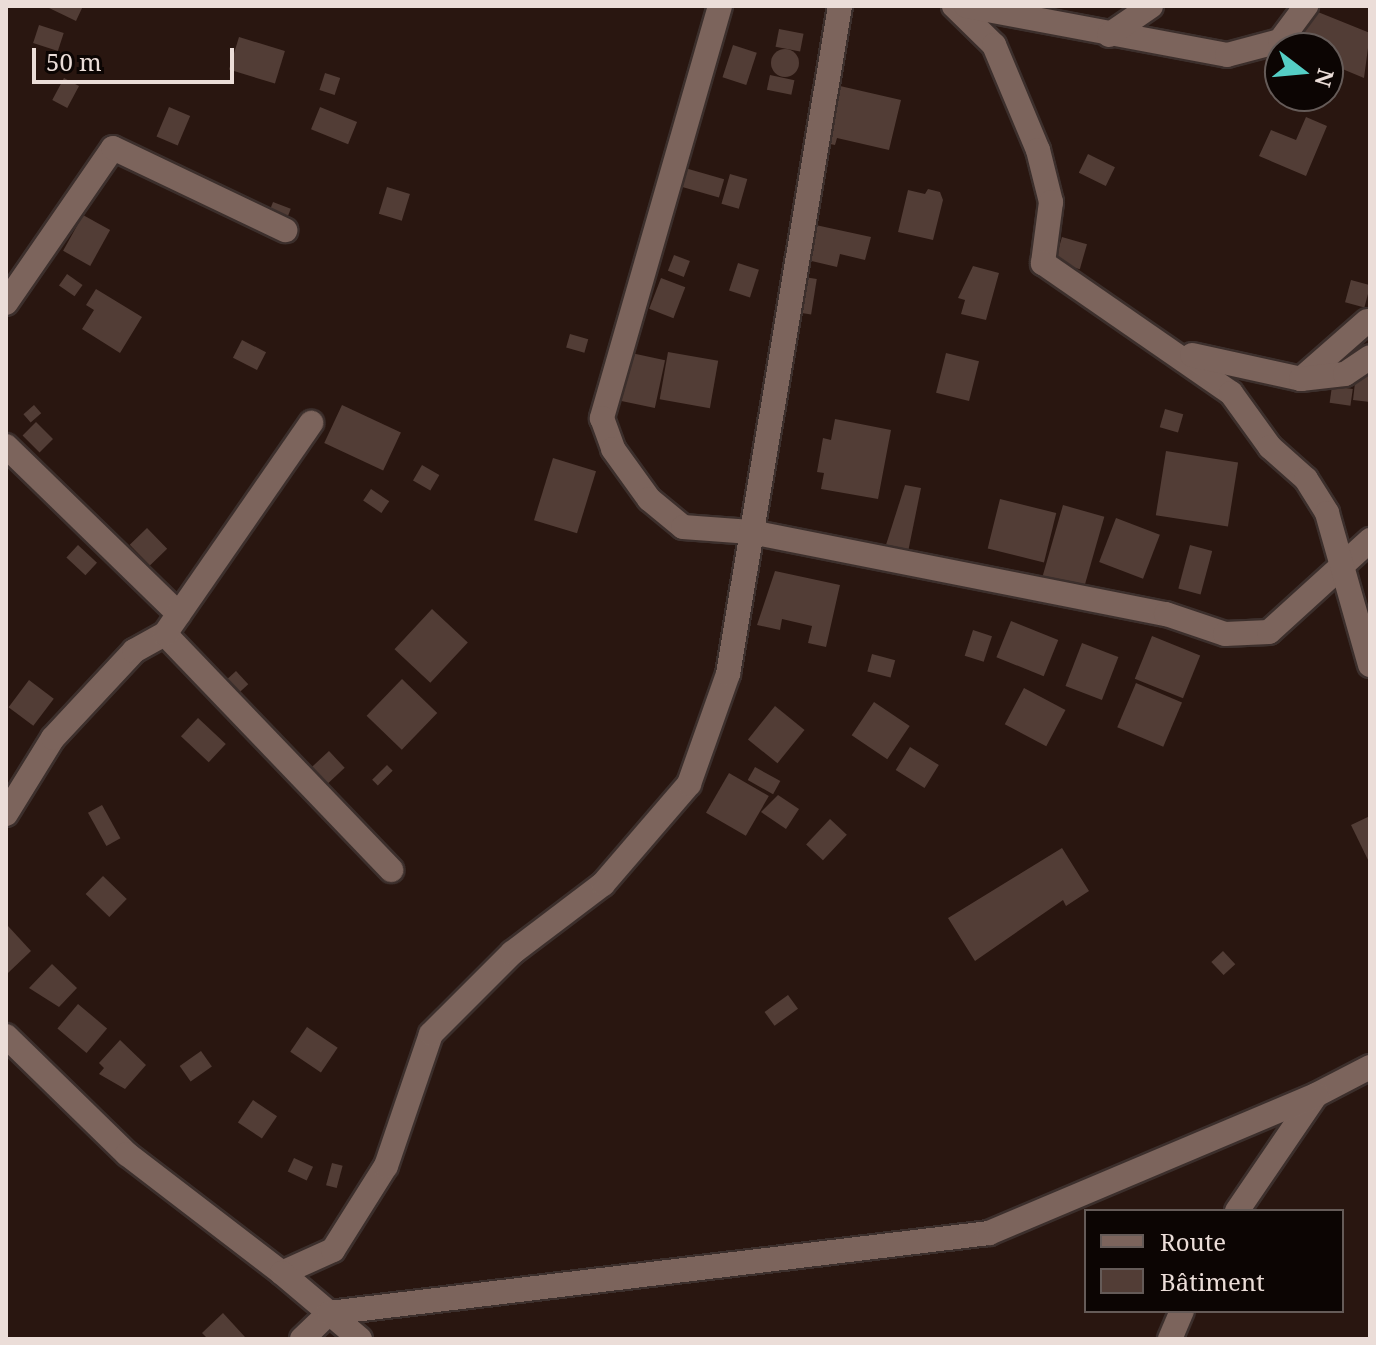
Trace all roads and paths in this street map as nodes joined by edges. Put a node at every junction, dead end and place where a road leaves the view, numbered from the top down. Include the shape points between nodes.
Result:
1 (720, 6) edge
2 (840, 6) edge
3 (954, 6) edge
4 (966, 6) edge
5 (1151, 6) edge
6 (1306, 6) edge
7 (1109, 35) junction
8 (285, 230) dead end
9 (6, 303) edge
10 (1367, 321) dead end
11 (1175, 350) junction
12 (1370, 357) edge
13 (1301, 379) junction
14 (311, 423) dead end
15 (6, 446) edge
16 (751, 532) junction
17 (1370, 540) edge
18 (1339, 566) junction
19 (172, 624) junction
20 (1370, 665) edge
21 (6, 814) edge
22 (391, 870) dead end
23 (6, 1036) edge
24 (1370, 1067) edge
25 (1316, 1095) junction
26 (1238, 1209) edge
27 (282, 1273) junction
28 (329, 1313) junction
29 (1181, 1313) edge
30 (302, 1339) edge
31 (360, 1339) edge
32 (1170, 1339) edge

1 - 16 street via 602,418 613,449 649,499 683,527
2 - 16 street
3 - 11 street via 994,45 1038,150 1051,202 1043,263 1084,296
4 - 7 street
5 - 7 street
6 - 7 street via 1280,41 1227,55
8 - 9 street via 113,148
10 - 13 street
11 - 13 street via 1234,369
11 - 18 street via 1231,393 1270,447 1306,479 1327,513
12 - 13 street via 1345,374
14 - 19 street
15 - 19 street
16 - 18 street via 1166,614 1225,634 1269,632
16 - 27 street via 728,674 689,784 603,884 512,953 431,1034 386,1166 333,1250
17 - 18 street
18 - 20 street
19 - 21 street via 134,651 53,738
19 - 22 street
23 - 27 street via 127,1154
24 - 25 street
25 - 26 street
25 - 28 street via 989,1233
27 - 28 street
28 - 30 street
28 - 31 street
29 - 32 street

